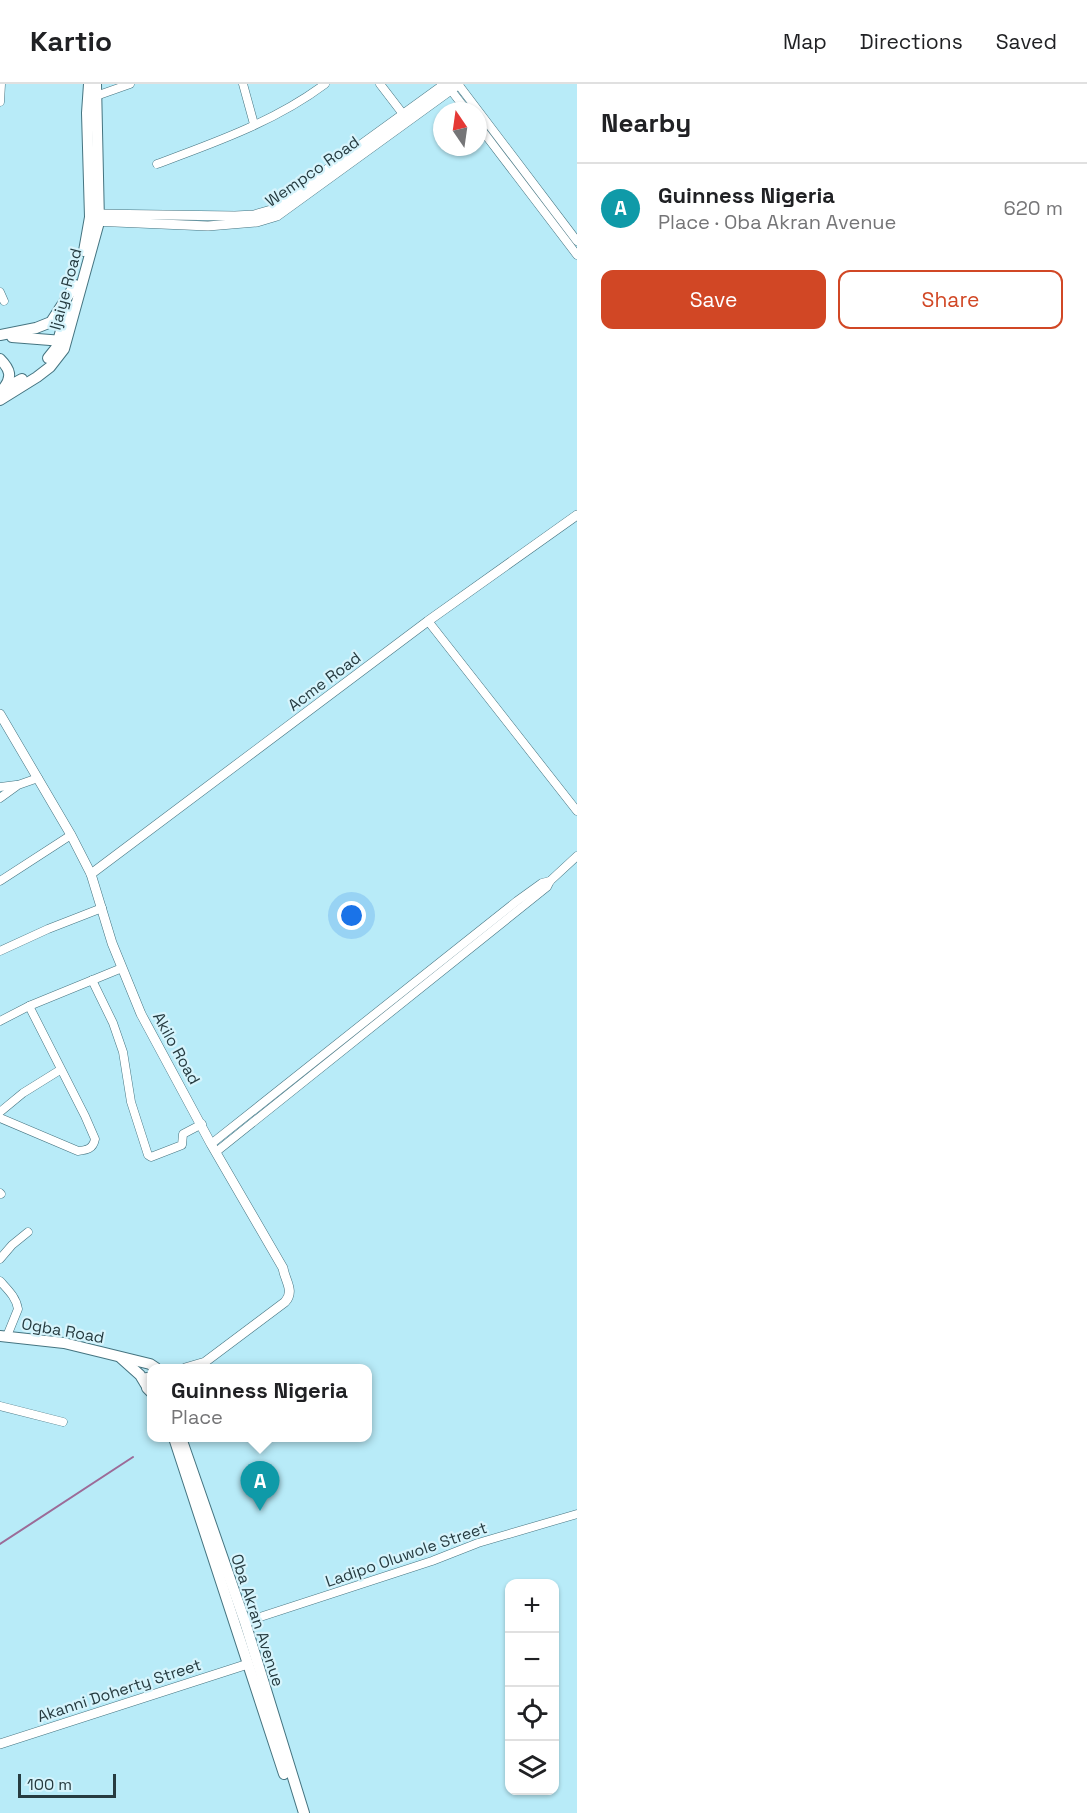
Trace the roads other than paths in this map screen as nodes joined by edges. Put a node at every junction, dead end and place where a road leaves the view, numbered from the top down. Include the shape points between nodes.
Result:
1 (1, 84) edge
2 (89, 84) edge
3 (130, 84) edge
4 (243, 84) edge
5 (325, 84) edge
6 (380, 84) edge
7 (453, 85) edge
8 (96, 90) edge
9 (0, 102) edge
10 (462, 102) edge
11 (403, 114) junction
12 (254, 124) junction
13 (487, 136) edge
14 (157, 164) dead end
15 (94, 218) junction
16 (577, 242) edge
17 (577, 255) edge
18 (75, 285) junction
19 (0, 292) edge
20 (4, 301) dead end
21 (0, 336) edge
22 (0, 342) edge
23 (61, 345) junction
24 (0, 359) edge
25 (1, 394) edge
26 (577, 515) edge
27 (428, 621) junction
28 (1, 716) edge
29 (38, 778) junction
30 (18, 785) junction
31 (0, 787) edge
32 (0, 798) edge
33 (577, 811) edge
34 (71, 835) junction
35 (577, 856) edge
36 (91, 874) junction
37 (0, 881) edge
38 (102, 908) junction
39 (0, 951) edge
40 (122, 968) junction
41 (92, 980) junction
42 (29, 1006) junction
43 (0, 1021) edge
44 (60, 1070) junction
45 (0, 1112) edge
46 (0, 1118) edge
47 (202, 1124) junction
48 (214, 1148) junction
49 (28, 1232) dead end
50 (0, 1259) edge
51 (0, 1281) edge
52 (3, 1336) edge
53 (121, 1358) junction
54 (207, 1361) junction
55 (150, 1364) edge
56 (198, 1364) edge
57 (203, 1364) edge
58 (147, 1386) edge
59 (0, 1406) edge
60 (63, 1422) dead end
61 (176, 1442) edge
62 (184, 1442) edge
63 (577, 1514) edge
64 (244, 1622) junction
65 (248, 1664) junction
66 (0, 1744) edge
67 (297, 1813) edge
68 (304, 1813) edge

1 - 9 street
2 - 15 main road, Ijaiye Road via 87,113
3 - 8 street
4 - 12 street
5 - 12 street via 286,110
6 - 11 street
7 - 10 street
7 - 11 street, Wempco Road
7 - 15 street, Wempco Road via 277,216 257,222 208,226
7 - 16 street
8 - 15 main road, Ijaiye Road
11 - 15 street, Wempco Road via 271,210 235,216
12 - 14 street
13 - 17 street
15 - 18 main road, Ijaiye Road
15 - 23 main road, Ijaiye Road
18 - 21 main road via 51,322
18 - 23 main road, Ijaiye Road
19 - 20 street
21 - 23 main road
22 - 23 main road
23 - 25 main road
23 - 25 main road via 50,367
24 - 25 main road via 10,374
26 - 27 street, Acme Road
27 - 33 street
27 - 36 street, Acme Road
28 - 29 street, Akilo Road
29 - 30 street
29 - 34 street, Akilo Road
30 - 31 street
30 - 32 street
34 - 36 street, Akilo Road
34 - 37 street
35 - 48 street via 547,887 520,904
36 - 38 street, Akilo Road
38 - 39 street
38 - 40 street, Akilo Road
40 - 41 street
40 - 47 street, Akilo Road via 141,1014
41 - 42 street
41 - 47 street via 123,1052 131,1102 148,1155 179,1147 183,1134
42 - 43 street
42 - 44 street
44 - 45 street
44 - 46 street via 91,1128 95,1139 91,1148 78,1151
47 - 48 street, Akilo Road
48 - 54 street, Akilo Road via 283,1268 290,1294 285,1302
49 - 50 street
51 - 52 street via 12,1294 18,1309
52 - 53 main road, Ogba Road via 64,1343
53 - 55 main road, Ogba Road
53 - 58 main road, Ogba Road
54 - 56 street, Akilo Road
54 - 57 street, Akilo Road
59 - 60 street
61 - 65 main road, Oba Akran Avenue
62 - 64 main road, Oba Akran Avenue
63 - 64 street, Ladipo Oluwole Street
64 - 68 main road, Oba Akran Avenue
65 - 66 street, Akanni Doherty Street
65 - 67 main road, Oba Akran Avenue

